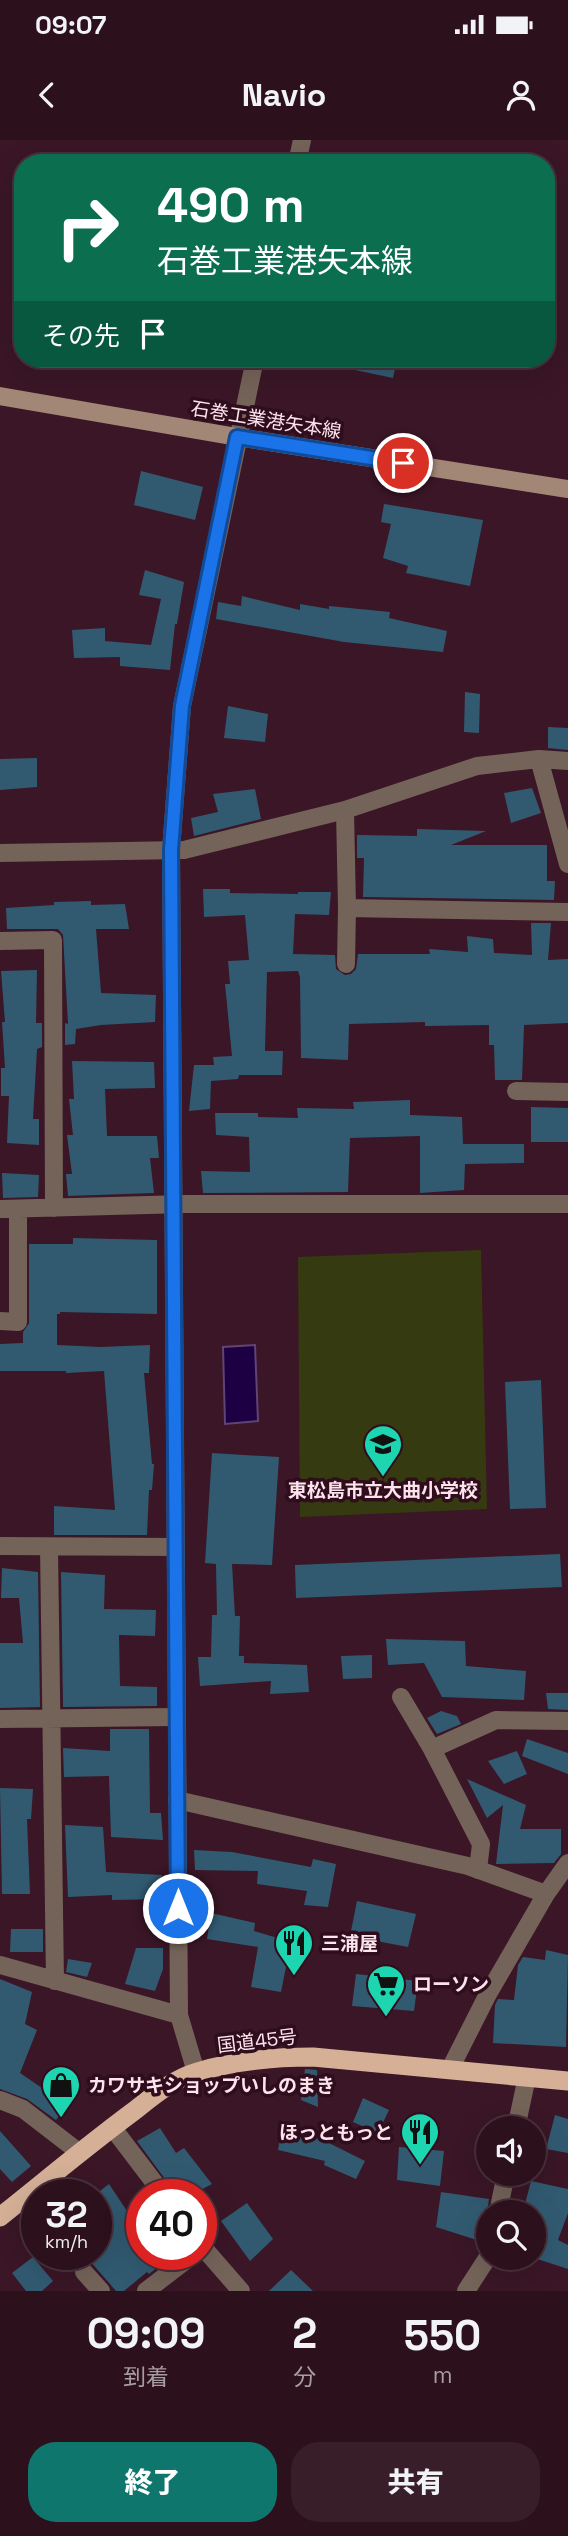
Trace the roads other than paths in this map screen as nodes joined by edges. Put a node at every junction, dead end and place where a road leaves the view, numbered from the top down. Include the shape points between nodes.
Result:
1 (253, 368) edge
2 (0, 396) edge
3 (237, 437) junction
4 (568, 489) edge
5 (539, 760) junction
6 (568, 761) edge
7 (345, 810) junction
8 (171, 850) junction
9 (0, 853) edge
10 (568, 864) edge
11 (347, 908) junction
12 (568, 912) edge
13 (0, 941) edge
14 (346, 964) dead end
15 (516, 1091) dead end
16 (568, 1092) edge
17 (173, 1204) junction
18 (568, 1204) edge
19 (54, 1208) junction
20 (9, 1209) edge
21 (0, 1321) edge
22 (0, 1546) edge
23 (49, 1546) junction
24 (174, 1547) junction
25 (401, 1697) dead end
26 (176, 1717) junction
27 (0, 1719) edge
28 (51, 1719) junction
29 (568, 1721) edge
30 (432, 1749) junction
31 (177, 1800) junction
32 (567, 1866) edge
33 (478, 1870) junction
34 (547, 1894) junction
35 (0, 1965) edge
36 (55, 1981) junction
37 (178, 2015) junction
38 (450, 2069) junction
39 (196, 2073) junction
40 (527, 2077) junction
41 (568, 2081) edge
42 (0, 2100) edge
43 (519, 2116) edge
44 (112, 2127) junction
45 (80, 2153) junction
46 (152, 2179) edge
47 (0, 2217) edge
48 (217, 2267) edge
49 (173, 2270) edge
50 (480, 2270) edge
51 (84, 2272) dead end
52 (101, 2291) edge
53 (146, 2291) edge
54 (240, 2291) edge
55 (466, 2291) edge

1 - 3 street
2 - 3 main road, 石巻工業港矢本線
3 - 4 main road, 石巻工業港矢本線
3 - 8 street via 182,706
5 - 6 street
5 - 7 street via 477,766
5 - 10 street
7 - 8 street
7 - 11 street
8 - 9 street
8 - 17 street
11 - 12 street
11 - 14 street
13 - 19 street via 53,940
15 - 16 street
17 - 18 street
17 - 19 street
17 - 24 street
19 - 20 street
20 - 21 street via 18,1322
22 - 23 street
23 - 24 street
23 - 28 street
24 - 26 street
25 - 30 street
26 - 28 street
26 - 31 street
27 - 28 street
28 - 36 street
29 - 30 street via 496,1720
30 - 33 street via 481,1844
31 - 33 street
31 - 37 street
32 - 34 street
33 - 34 street
34 - 38 street
35 - 36 street
36 - 37 street
37 - 39 street
38 - 39 highway, 国道45号 via 287,2057
38 - 40 highway, 国道45号
39 - 44 highway, 国道45号 via 167,2086
40 - 41 highway, 国道45号
40 - 43 street
42 - 45 street via 23,2109
44 - 45 highway, 国道45号
44 - 46 street
45 - 47 highway, 国道45号
48 - 54 street
49 - 53 street
50 - 55 street
51 - 52 street

